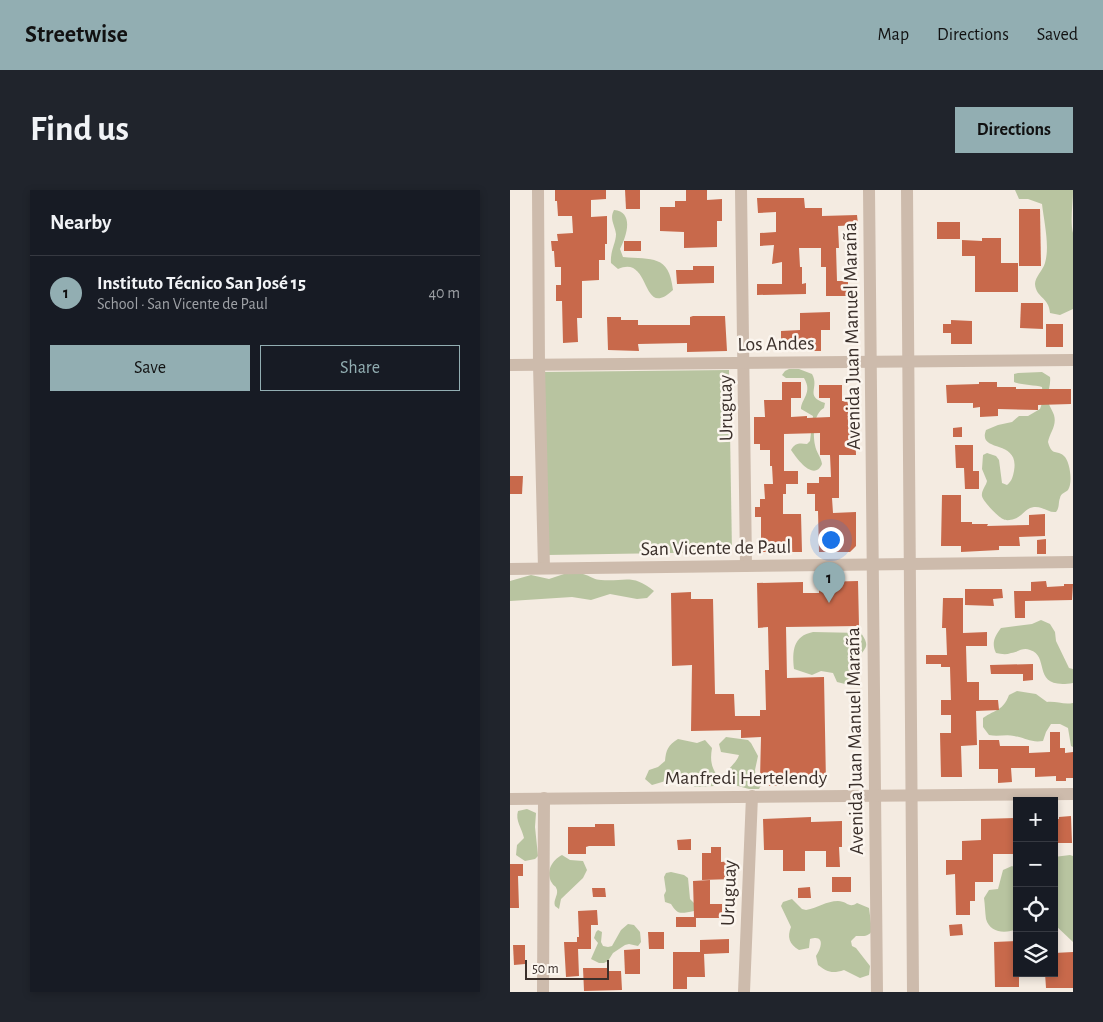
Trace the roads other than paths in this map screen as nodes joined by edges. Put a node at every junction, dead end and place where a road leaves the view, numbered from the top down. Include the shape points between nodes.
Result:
1 (538, 190) edge
2 (740, 190) edge
3 (869, 190) edge
4 (907, 190) edge
5 (1073, 360) edge
6 (910, 361) junction
7 (871, 362) junction
8 (744, 363) junction
9 (510, 365) edge
10 (539, 365) junction
11 (1073, 562) edge
12 (873, 564) junction
13 (909, 564) junction
14 (746, 566) junction
15 (544, 568) junction
16 (510, 569) edge
17 (1073, 794) edge
18 (912, 795) junction
19 (752, 796) junction
20 (875, 796) junction
21 (544, 798) junction
22 (510, 799) edge
23 (543, 992) edge
24 (744, 992) edge
25 (877, 992) edge
26 (913, 992) edge

1 - 10 street
2 - 8 street, Uruguay
3 - 7 street, Avenida Juan Manuel Maraña
4 - 6 street
5 - 6 street, Los Andes
6 - 7 street, Los Andes
6 - 13 street
7 - 8 street, Los Andes
7 - 12 street, Avenida Juan Manuel Maraña
8 - 10 street, Los Andes
8 - 14 street, Uruguay
9 - 10 street, Los Andes
10 - 15 street
11 - 13 street, San Vicente de Paul
12 - 13 street, San Vicente de Paul
12 - 14 street, San Vicente de Paul
12 - 20 street, Avenida Juan Manuel Maraña
13 - 18 street
14 - 15 street, San Vicente de Paul
15 - 16 street, San Vicente de Paul
17 - 18 street, Manfredi Hertelendy
18 - 20 street, Manfredi Hertelendy
18 - 26 street
19 - 20 street, Manfredi Hertelendy
19 - 21 street, Manfredi Hertelendy
19 - 24 street, Uruguay
20 - 25 street, Avenida Juan Manuel Maraña
21 - 22 street, Manfredi Hertelendy
21 - 23 street

